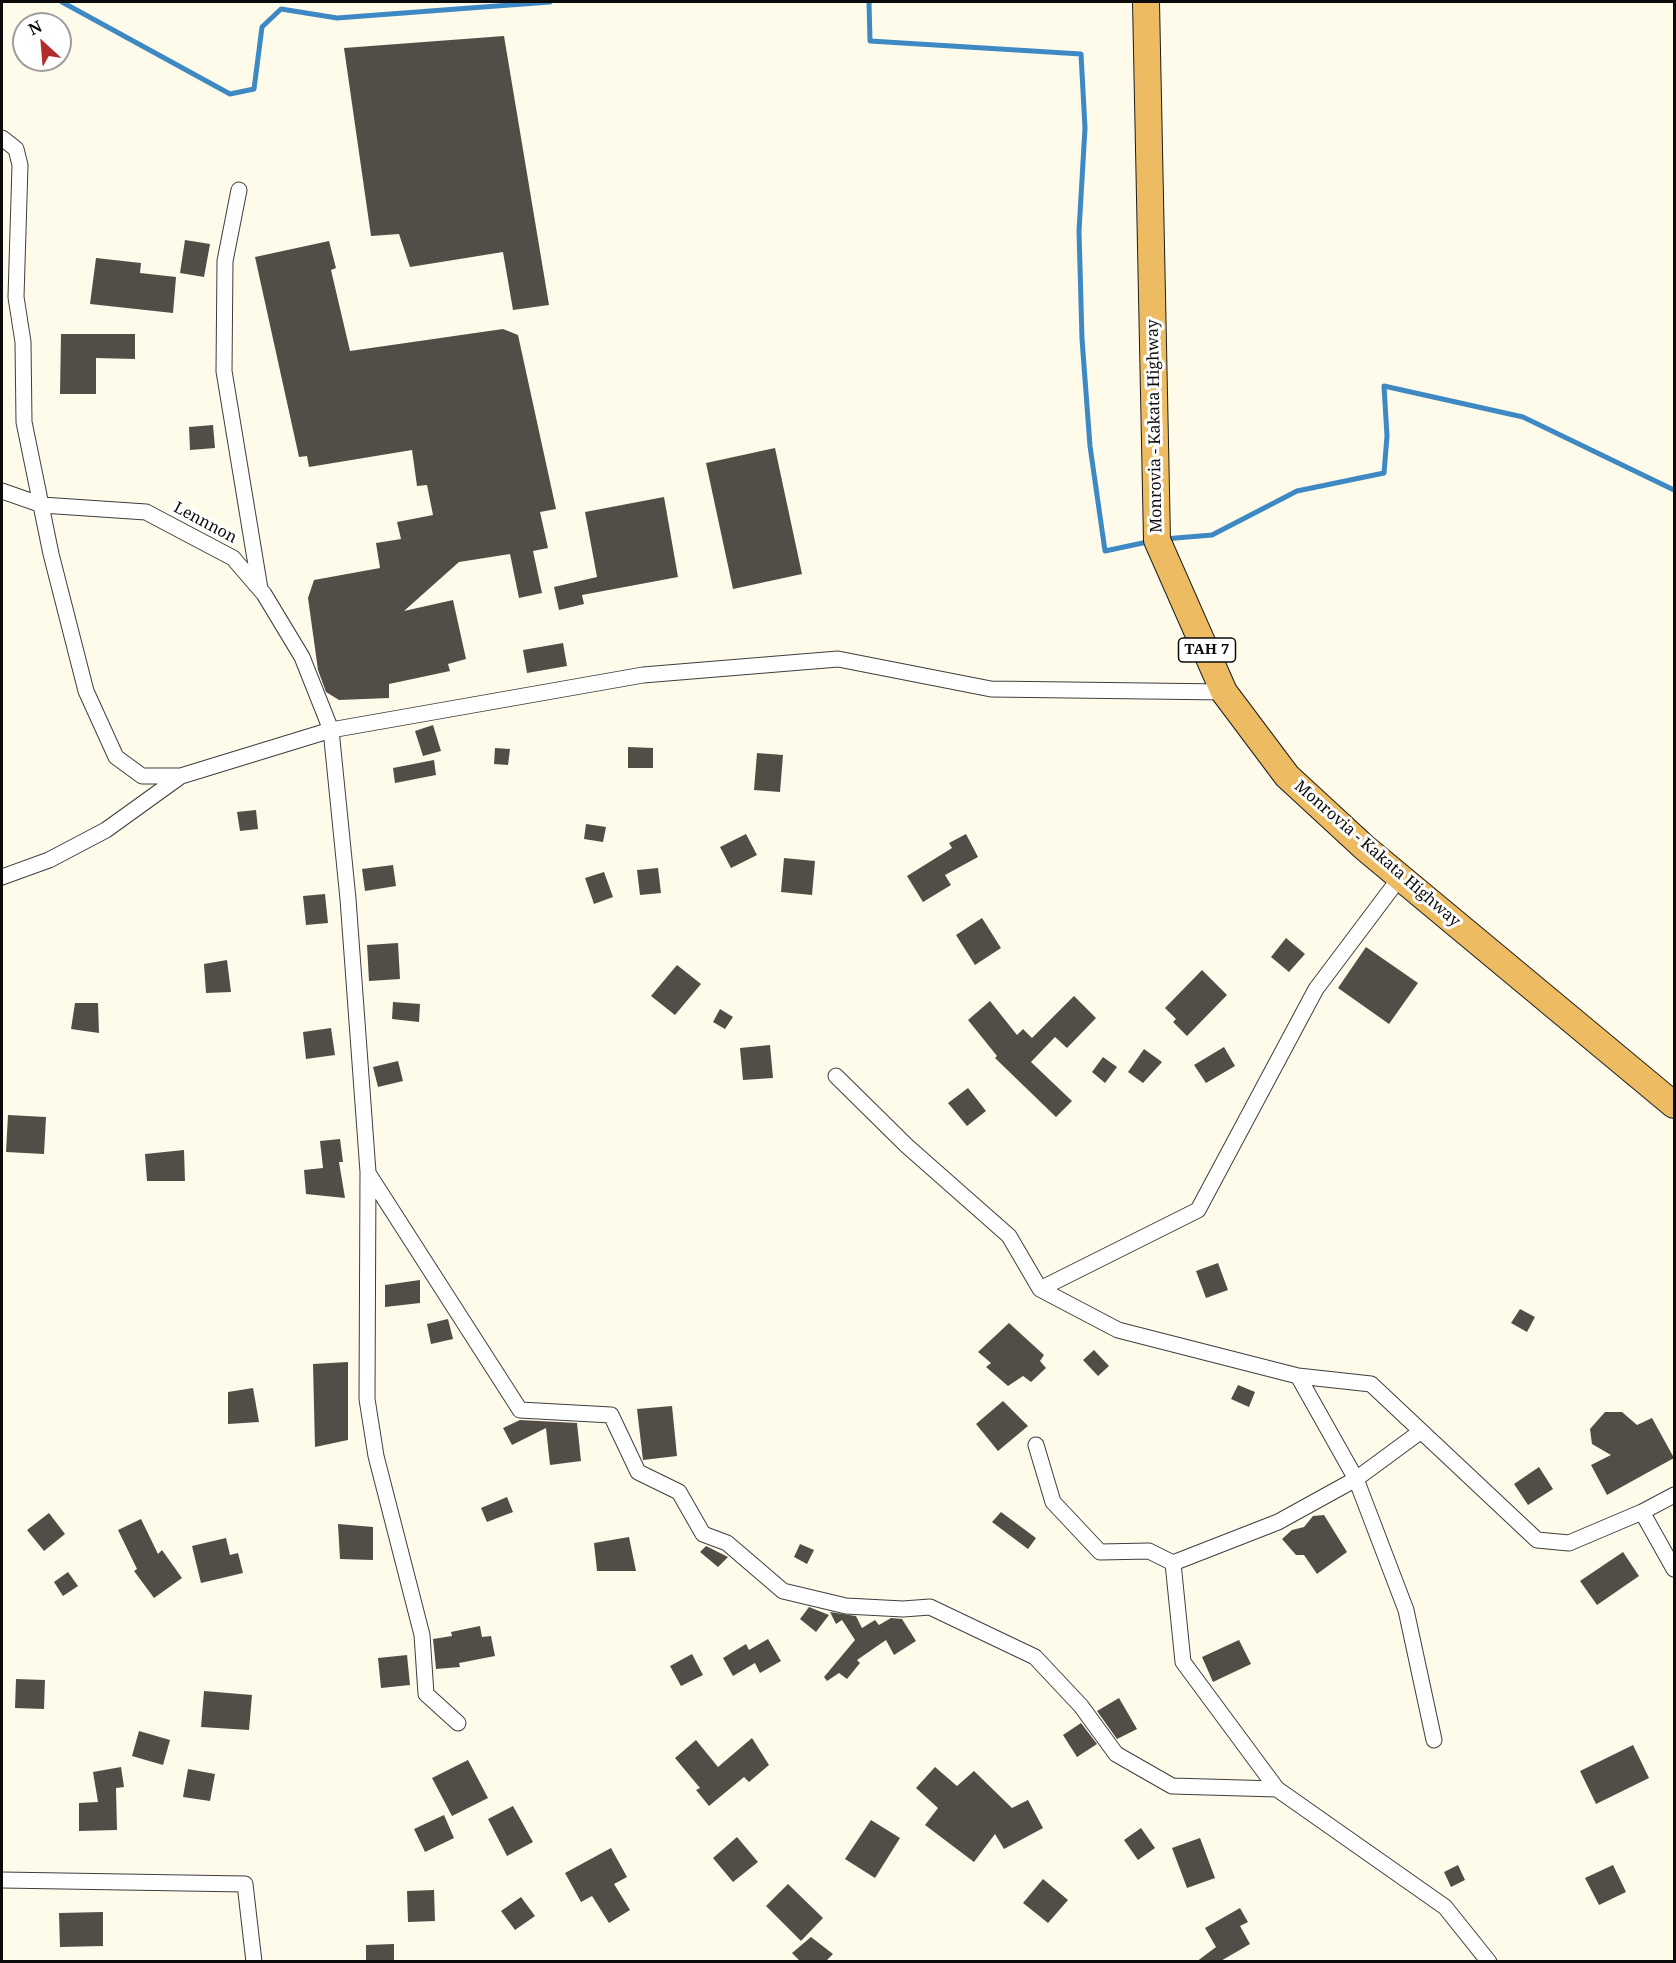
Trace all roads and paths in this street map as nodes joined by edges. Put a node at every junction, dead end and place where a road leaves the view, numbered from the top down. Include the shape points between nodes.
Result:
1 (1146, 2) edge
2 (2, 138) edge
3 (239, 190) dead end
4 (2, 490) edge
5 (42, 505) junction
6 (260, 589) junction
7 (1224, 692) junction
8 (331, 730) junction
9 (181, 776) junction
10 (1401, 876) junction
11 (2, 877) edge
12 (836, 1076) dead end
13 (1674, 1105) edge
14 (368, 1172) junction
15 (1040, 1289) junction
16 (1298, 1376) junction
17 (1420, 1432) junction
18 (1036, 1445) dead end
19 (1356, 1479) junction
20 (1674, 1495) edge
21 (1642, 1512) junction
22 (1173, 1563) junction
23 (1674, 1569) edge
24 (458, 1723) dead end
25 (1434, 1740) dead end
26 (1277, 1789) junction
27 (2, 1880) edge
28 (254, 1962) edge
29 (1489, 1962) edge

1 - 7 highway, Monrovia - Kakata Highway / TAH 7 via 1156,540
2 - 5 street via 16,150 20,165 16,297 23,342 24,422
3 - 6 street via 225,261 224,370
4 - 5 street, Lennnon
5 - 6 street, Lennnon via 146,512 233,558
5 - 9 street via 86,691 116,757 142,777
6 - 8 street, Lennnon via 302,657
7 - 8 street via 992,689 838,658 643,675
7 - 10 highway, Monrovia - Kakata Highway / TAH 7 via 1287,776
8 - 9 street
8 - 14 street, Lennnon
9 - 11 street via 106,830 49,860
10 - 13 highway, Monrovia - Kakata Highway / TAH 7
10 - 15 street via 1316,989 1198,1210
12 - 15 street via 907,1146 1009,1236
14 - 24 street, Lennnon via 369,1411 376,1456 422,1635 426,1694
14 - 26 street via 520,1410 611,1415 638,1472 679,1492 703,1534 727,1543 783,1591 846,1606 930,1607 1035,1657 1081,1706 1116,1754 1172,1786
15 - 16 street via 1118,1329
16 - 17 street via 1371,1384
16 - 19 street
17 - 19 street
17 - 21 street via 1537,1540 1569,1543
18 - 22 street via 1053,1502 1100,1552 1149,1551
19 - 22 street via 1278,1522
19 - 25 street via 1406,1610
20 - 21 street
21 - 23 street
22 - 26 street via 1183,1662
26 - 29 street via 1445,1907
27 - 28 street via 245,1884

